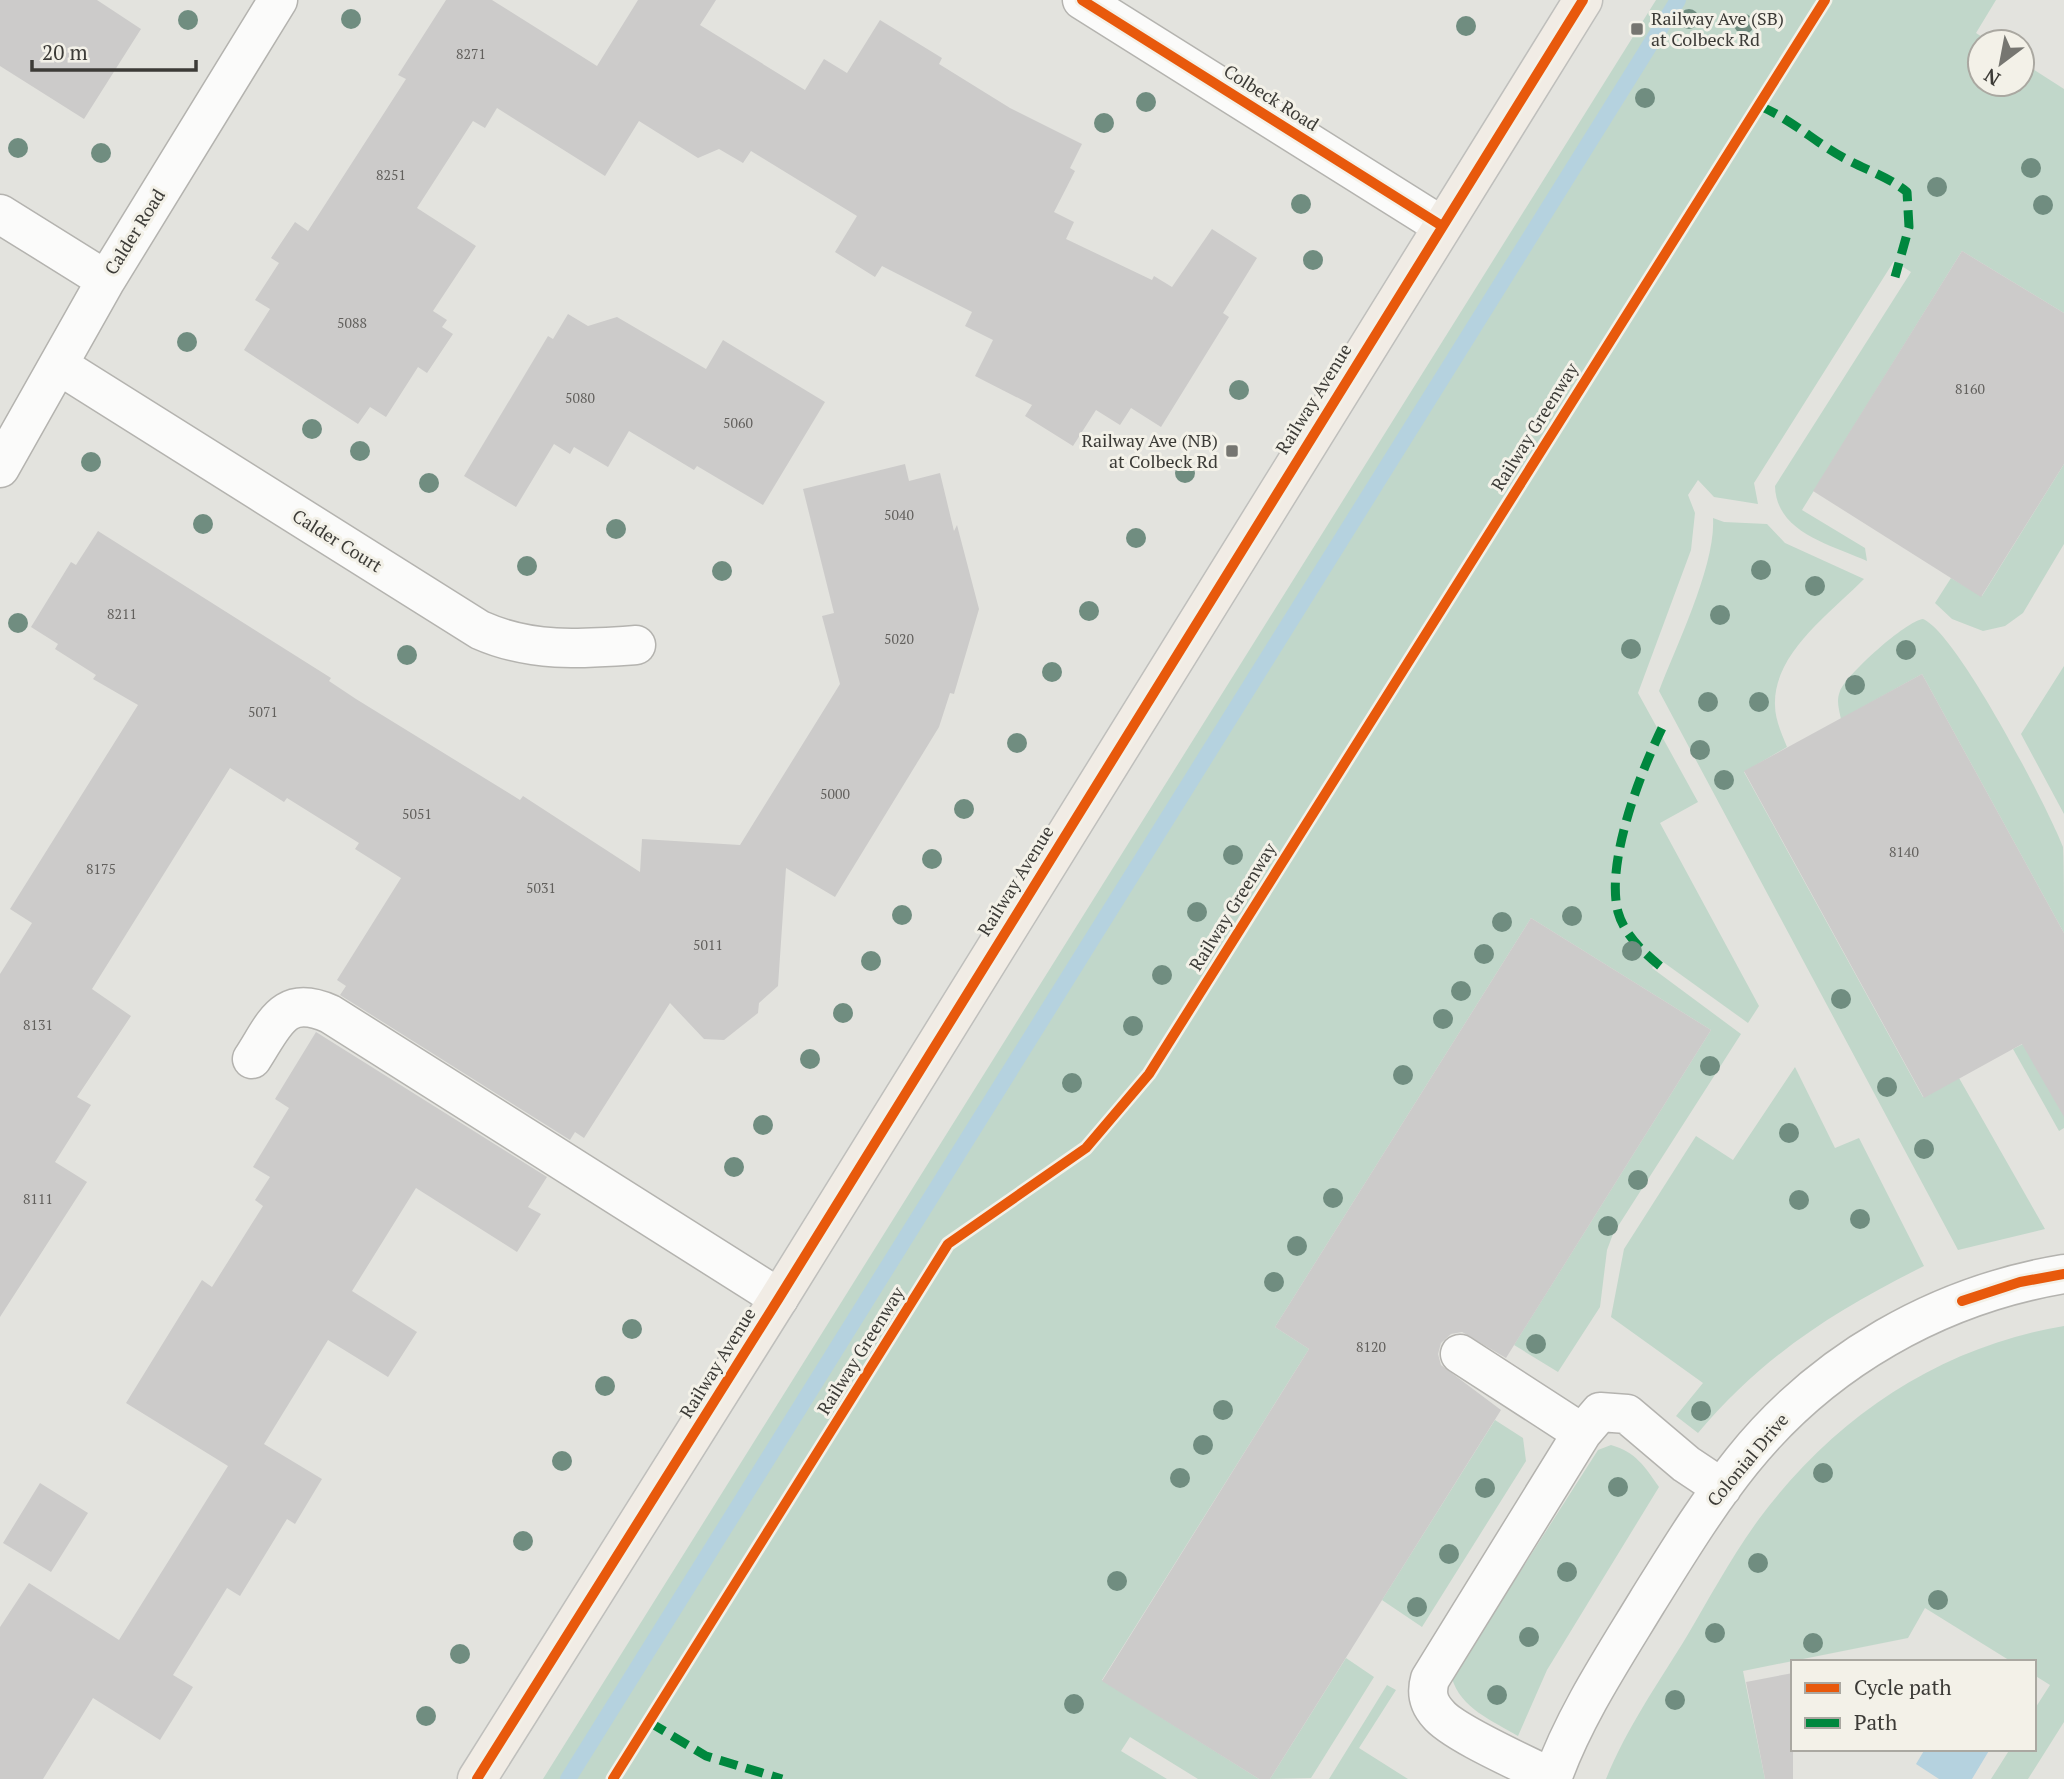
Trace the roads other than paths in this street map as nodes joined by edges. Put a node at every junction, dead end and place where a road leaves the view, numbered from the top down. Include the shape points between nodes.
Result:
1 (278, 0) edge
2 (1082, 0) edge
3 (1583, 0) edge
4 (0, 214) edge
5 (1442, 226) junction
6 (106, 280) junction
7 (60, 366) junction
8 (0, 468) edge
9 (636, 645) dead end
10 (252, 1059) dead end
11 (2064, 1274) edge
12 (779, 1298) junction
13 (1460, 1354) dead end
14 (1582, 1433) junction
15 (1722, 1488) junction
16 (477, 1779) edge
17 (1552, 1779) edge

1 - 6 street, Calder Road
2 - 5 street, Colbeck Road
3 - 5 main road, Railway Avenue
4 - 6 street
5 - 12 main road, Railway Avenue
6 - 7 street, Calder Road
7 - 8 street, Calder Road
7 - 9 street, Calder Court via 480,630 502,640 547,649
10 - 12 street via 283,1011 313,1006
11 - 15 street, Colonial Drive via 2020,1282 1962,1301 1879,1341 1842,1365 1782,1417
12 - 16 main road, Railway Avenue
13 - 14 street
14 - 15 street via 1600,1412 1627,1414
14 - 17 street via 1430,1679 1427,1692 1445,1721
15 - 17 street, Colonial Drive via 1629,1631 1562,1751

